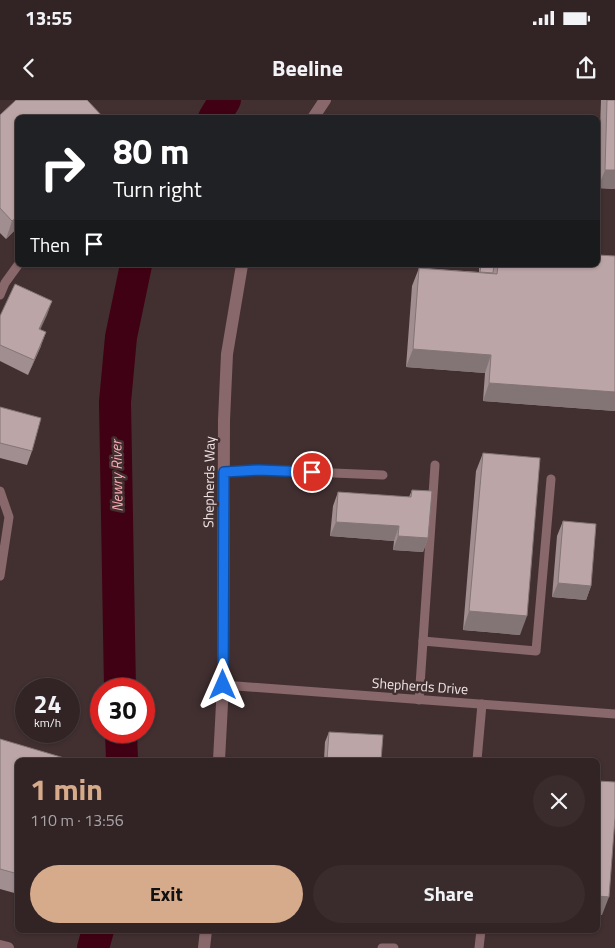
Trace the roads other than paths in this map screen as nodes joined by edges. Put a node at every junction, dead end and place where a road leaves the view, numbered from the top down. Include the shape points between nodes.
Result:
1 (325, 100) edge
2 (315, 115) edge
3 (17, 267) edge
4 (242, 267) edge
5 (0, 295) edge
6 (435, 465) dead end
7 (224, 472) junction
8 (383, 476) dead end
9 (551, 479) dead end
10 (0, 491) edge
11 (0, 576) edge
12 (423, 641) junction
13 (223, 685) junction
14 (418, 700) junction
15 (482, 704) junction
16 (615, 714) edge
17 (220, 758) edge
18 (477, 758) edge
19 (206, 933) edge
20 (481, 933) edge
21 (0, 946) edge
22 (8, 948) edge
23 (204, 948) edge
24 (382, 948) edge
25 (394, 948) edge
26 (479, 948) edge

1 - 2 street
3 - 5 lane
4 - 7 street, Shepherds Way via 227,354
6 - 12 lane
7 - 8 lane via 258,470
7 - 13 street, Shepherds Way
9 - 12 lane via 536,651
10 - 11 lane via 9,517
12 - 14 lane
13 - 14 lane, Shepherds Drive
13 - 17 street, Shepherds Way
14 - 15 lane, Shepherds Drive
15 - 16 lane, Shepherds Drive
15 - 18 lane
19 - 23 street
20 - 26 lane
21 - 22 street
24 - 25 lane

